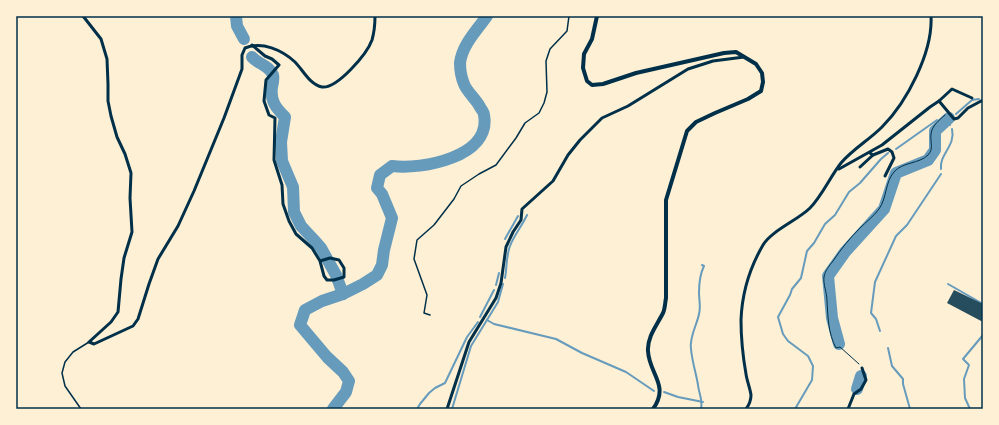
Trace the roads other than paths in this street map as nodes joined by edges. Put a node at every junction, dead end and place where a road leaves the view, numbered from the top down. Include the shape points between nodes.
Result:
1 (82, 16) edge
2 (375, 16) edge
3 (569, 16) edge
4 (597, 16) edge
5 (931, 16) edge
6 (252, 45) junction
7 (744, 57) junction
8 (972, 98) dead end
9 (983, 100) edge
10 (939, 101) junction
11 (870, 153) junction
12 (873, 155) junction
13 (860, 167) dead end
14 (837, 170) junction
15 (885, 176) dead end
16 (320, 261) junction
17 (430, 315) dead end
18 (88, 342) junction
19 (862, 368) road end
20 (81, 409) edge
21 (447, 409) edge
22 (653, 409) edge
23 (746, 409) edge
24 (848, 409) edge

1 - 18 street via 101,39 107,59 111,116 131,173 132,232 124,258 118,312 111,322
2 - 6 street via 372,40 367,51 356,65 331,86 316,85 295,62 280,51
3 - 17 lane via 567,31 550,49 546,61 547,92 538,113 524,123 496,165 461,186 434,225 417,240 414,259 427,295 424,313
4 - 7 street via 592,39 584,54 583,68 587,81 592,85 713,55 736,52
5 - 14 street via 929,42 910,89 886,123
6 - 16 street via 279,65 266,80 264,100 269,115 275,118 274,160 282,185 283,204 296,234 312,248
6 - 18 street via 244,48 242,69 224,118 178,226 158,259 138,319 133,326 94,344
7 - 21 street via 713,61 688,69 628,106 602,118 580,140 554,180 522,209 521,220 506,247 501,283 496,298 469,342
7 - 22 street via 756,64 762,73 760,91 696,122 688,131 667,193 666,298 664,311 650,338 648,348 648,357 658,379 660,391 658,402
8 - 10 street via 952,90
9 - 10 street via 954,119
10 - 11 street
11 - 12 street
11 - 14 street
12 - 13 street
12 - 15 street via 888,149 892,152 894,158
14 - 23 street via 810,208 764,243 747,278 741,320 745,367 751,395
16 - 16 street via 327,280 344,277 344,268 339,260 330,258
18 - 20 lane via 73,352 65,362 62,373 65,386
19 - 24 street via 866,380 861,390 854,394

